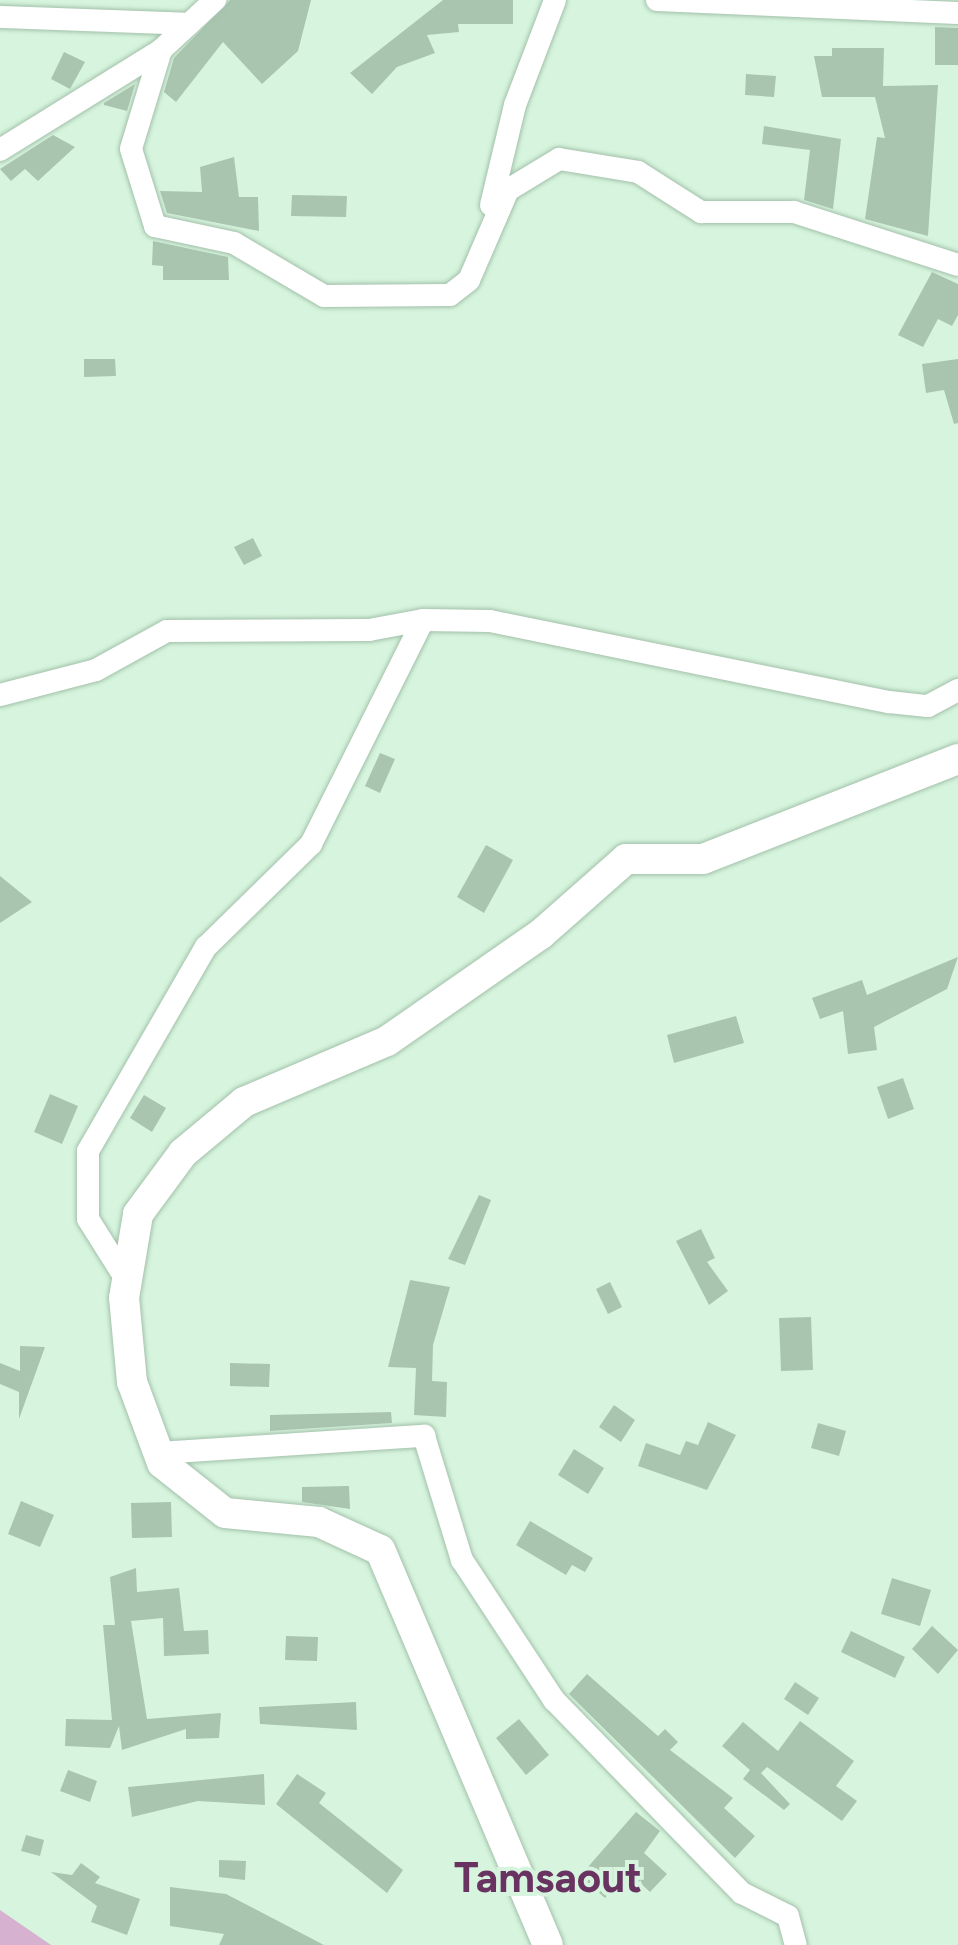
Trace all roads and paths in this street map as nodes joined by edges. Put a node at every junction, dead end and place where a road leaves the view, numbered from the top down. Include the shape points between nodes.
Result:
1 (215, 0) edge
2 (555, 0) edge
3 (657, 0) edge
4 (860, 4) edge
5 (958, 13) edge
6 (0, 17) edge
7 (189, 24) junction
8 (161, 50) junction
9 (0, 150) edge
10 (488, 219) junction
11 (958, 265) edge
12 (423, 620) junction
13 (958, 690) edge
14 (0, 695) edge
15 (958, 760) edge
16 (127, 1281) junction
17 (158, 1452) junction
18 (548, 1945) edge
19 (796, 1945) edge

1 - 7 street
2 - 10 street via 515,105
3 - 4 street
4 - 5 street
6 - 7 street
7 - 8 street
8 - 9 street
8 - 10 street via 131,149 155,226 234,244 324,296 436,300 468,280
10 - 11 street via 538,166 585,160 638,172 700,212 794,212
12 - 13 street via 490,621 889,702 928,706
12 - 14 street via 369,630 167,630 96,670
12 - 16 street via 311,844 206,947 88,1150 88,1219
15 - 16 main road via 703,859 626,859 542,934 387,1041 244,1102 198,1140 138,1214
16 - 17 main road via 132,1382
17 - 18 main road via 225,1512 319,1522 380,1550
17 - 19 street via 424,1436 462,1560 554,1700 742,1893 788,1916

